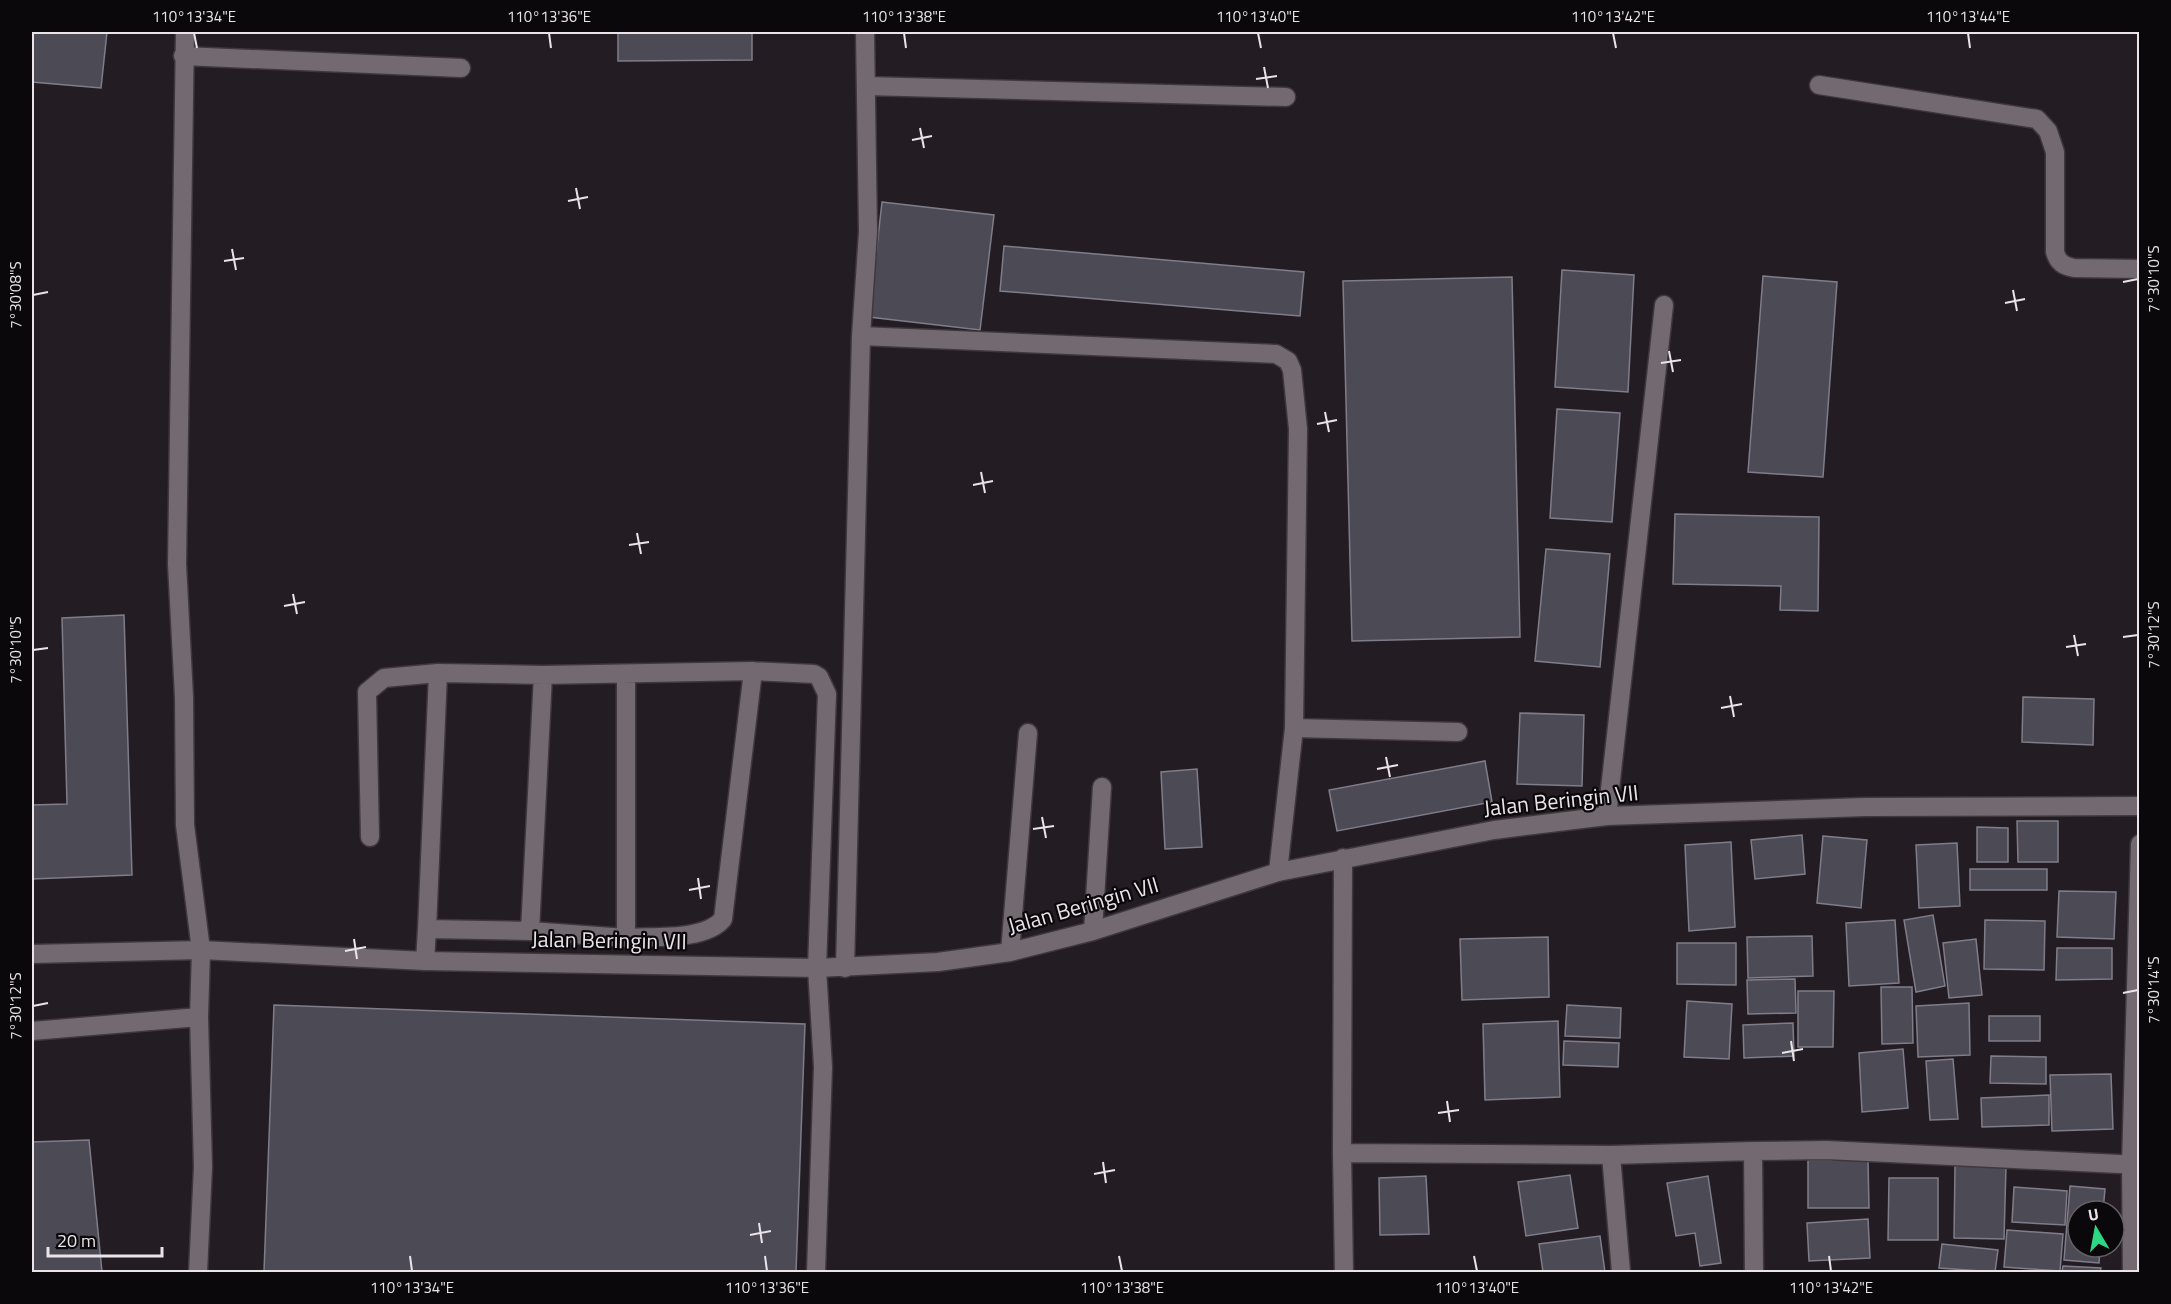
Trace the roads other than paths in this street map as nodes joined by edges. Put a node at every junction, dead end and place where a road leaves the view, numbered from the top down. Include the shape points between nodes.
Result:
1 (185, 32) edge
2 (865, 32) edge
3 (183, 56) junction
4 (461, 68) dead end
5 (1819, 85) dead end
6 (866, 86) junction
7 (1286, 97) dead end
8 (2139, 269) edge
9 (1664, 305) dead end
10 (861, 336) junction
11 (753, 671) junction
12 (438, 673) junction
13 (543, 675) junction
14 (626, 675) junction
15 (1294, 728) junction
16 (1458, 732) dead end
17 (1028, 733) dead end
18 (1102, 787) dead end
19 (2139, 806) edge
20 (1607, 816) junction
21 (370, 837) dead end
22 (2139, 844) edge
23 (1343, 858) junction
24 (1278, 873) junction
25 (427, 929) junction
26 (530, 931) junction
27 (1093, 931) junction
28 (626, 938) junction
29 (201, 950) junction
30 (1010, 952) junction
31 (32, 954) edge
32 (425, 962) junction
33 (817, 968) junction
34 (845, 968) junction
35 (199, 1017) junction
36 (32, 1031) edge
37 (1753, 1151) junction
38 (1342, 1153) junction
39 (1611, 1155) junction
40 (2135, 1165) edge
41 (198, 1272) edge
42 (816, 1272) edge
43 (1344, 1272) edge
44 (1621, 1272) edge
45 (1754, 1272) edge
46 (2132, 1272) edge

1 - 3 street
2 - 6 street
3 - 4 street
3 - 29 street via 177,564 185,825
5 - 8 street via 2037,119 2048,131 2055,152 2055,252 2059,261 2074,268
6 - 7 street
6 - 10 street via 868,232
9 - 20 street
10 - 15 street via 1276,354 1288,361 1298,429
10 - 34 street
11 - 14 street
11 - 28 street via 723,919 702,933
11 - 33 street via 814,674 826,694
12 - 13 street
12 - 21 street via 391,676 377,681 367,692
12 - 25 street
13 - 14 street
13 - 26 street
14 - 28 street
15 - 16 street
15 - 24 street
17 - 30 street
18 - 27 street
19 - 20 street, Jalan Beringin VII via 1877,806
20 - 23 street, Jalan Beringin VII via 1494,830
22 - 40 street
23 - 24 street, Jalan Beringin VII
23 - 38 street
24 - 27 street, Jalan Beringin VII
25 - 26 street
25 - 32 street
26 - 28 street
27 - 30 street, Jalan Beringin VII
29 - 31 street, Jalan Beringin VII
29 - 32 street, Jalan Beringin VII
29 - 35 street
30 - 34 street, Jalan Beringin VII via 938,962
32 - 33 street, Jalan Beringin VII
33 - 34 street, Jalan Beringin VII
33 - 42 street via 823,1067
35 - 36 street
35 - 41 street via 203,1167
37 - 39 street
37 - 40 street via 1826,1150
37 - 45 street
38 - 39 street
38 - 43 street
39 - 44 street
40 - 46 street

